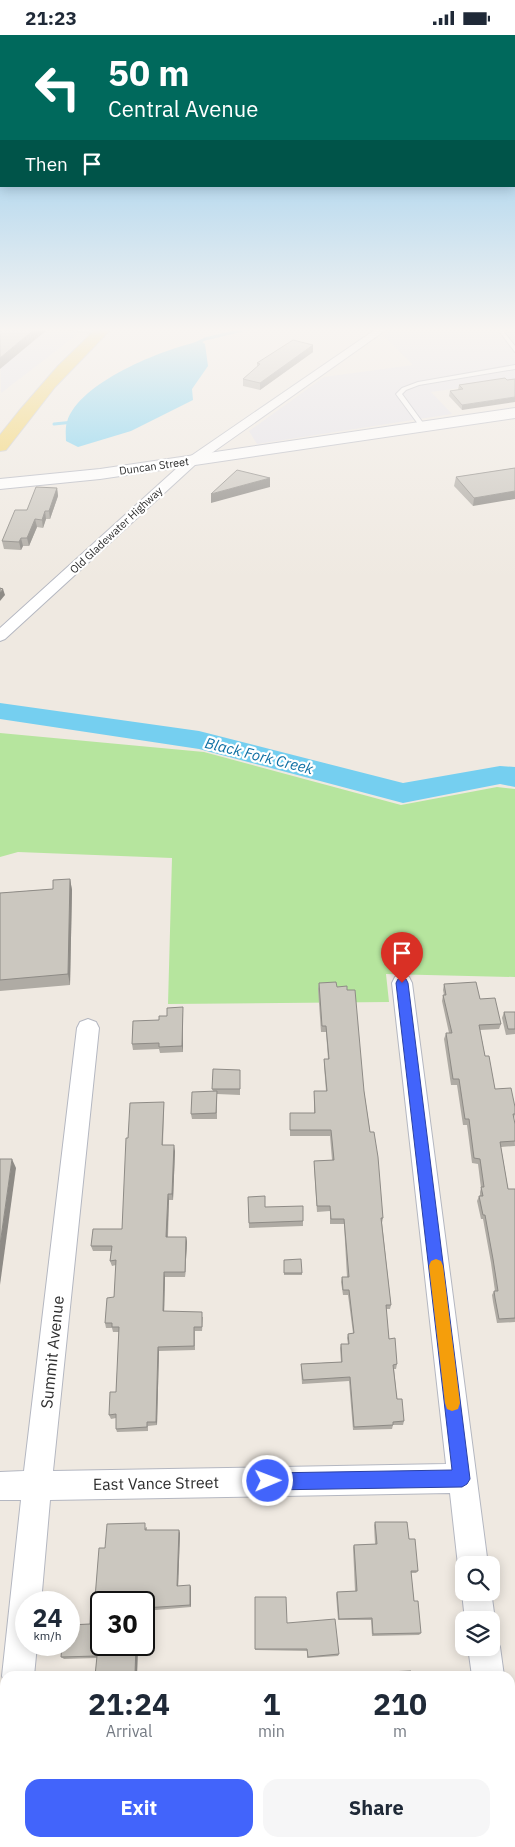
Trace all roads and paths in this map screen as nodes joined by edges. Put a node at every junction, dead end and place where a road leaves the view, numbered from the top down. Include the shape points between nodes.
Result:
1 (27, 412) edge
2 (263, 412) edge
3 (412, 412) edge
4 (515, 413) edge
5 (423, 427) junction
6 (0, 446) edge
7 (192, 461) junction
8 (0, 484) edge
9 (0, 637) edge
10 (402, 983) dead end
11 (88, 1028) dead end
12 (462, 1479) junction
13 (37, 1485) junction
14 (0, 1486) edge
15 (472, 1556) edge
16 (485, 1656) edge
17 (18, 1671) edge
18 (487, 1671) edge

1 - 6 main road
2 - 7 street, Old Gladewater Highway
3 - 5 lane
4 - 5 street, Duncan Street
5 - 7 street, Duncan Street
7 - 8 street, Duncan Street
7 - 9 street, Old Gladewater Highway
10 - 12 street
11 - 13 street, Summit Avenue
12 - 13 street, East Vance Street
12 - 15 street
13 - 14 street, East Vance Street
13 - 17 street, Summit Avenue
16 - 18 street

